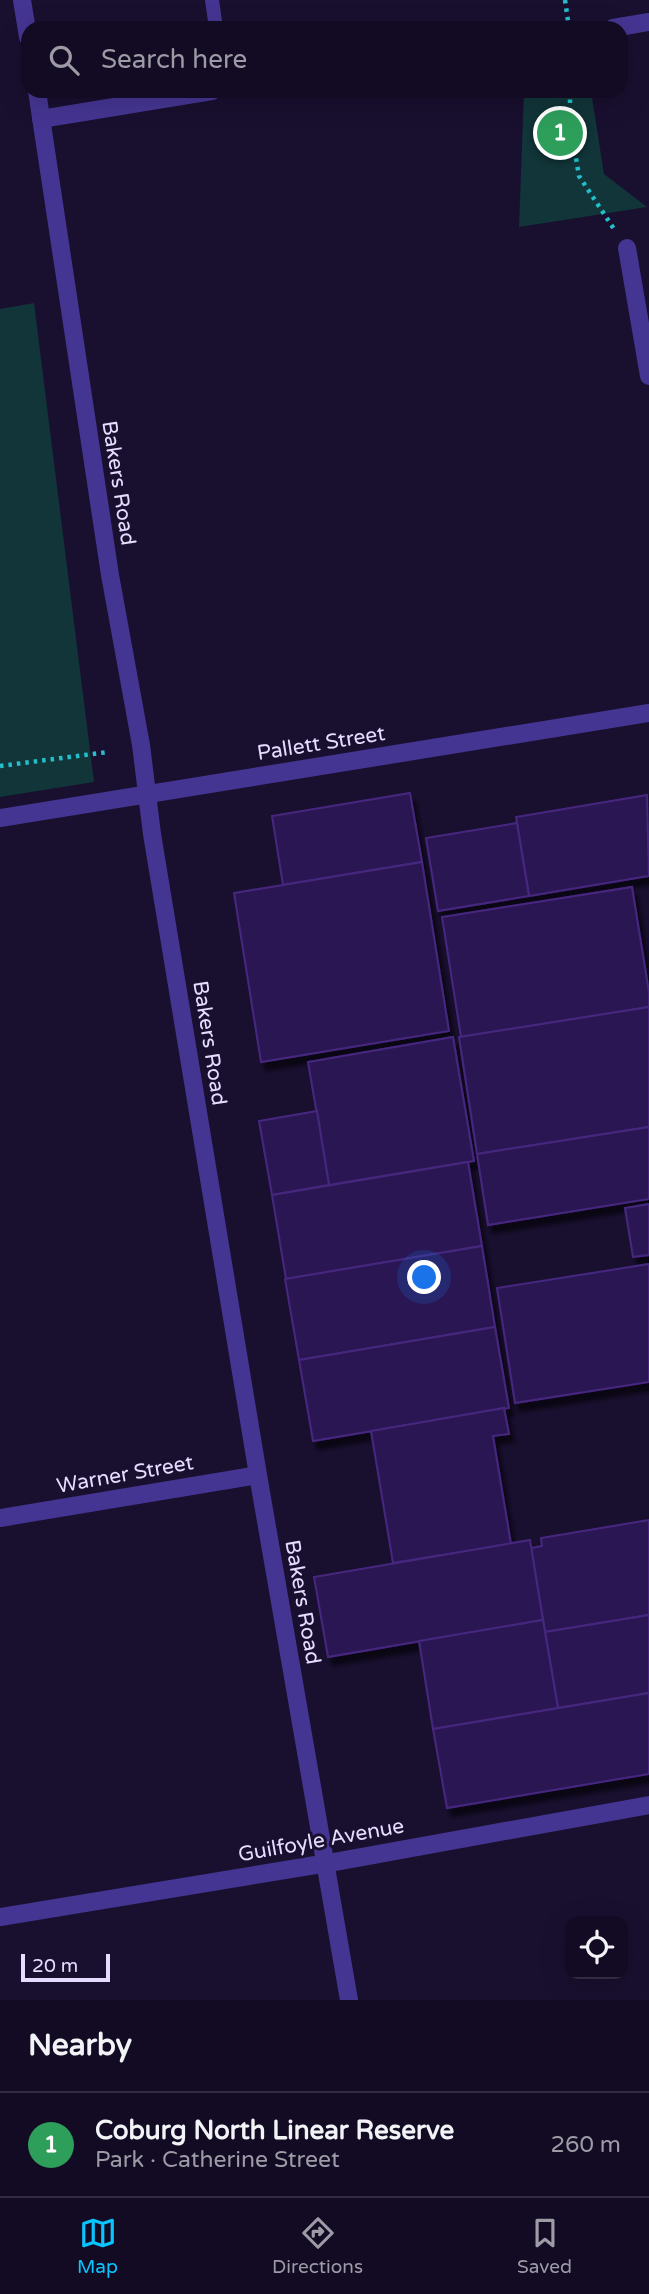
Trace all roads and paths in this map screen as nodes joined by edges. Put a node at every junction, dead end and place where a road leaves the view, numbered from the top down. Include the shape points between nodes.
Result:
1 (22, 0) edge
2 (212, 0) edge
3 (565, 0) edge
4 (25, 21) edge
5 (215, 21) edge
6 (568, 21) edge
7 (649, 22) edge
8 (628, 26) edge
9 (38, 98) edge
10 (169, 98) edge
11 (570, 98) edge
12 (41, 119) junction
13 (627, 248) joint
14 (649, 376) edge
15 (649, 713) edge
16 (108, 751) dead end
17 (0, 766) edge
18 (148, 794) junction
19 (0, 818) edge
20 (258, 1475) junction
21 (0, 1518) edge
22 (649, 1805) edge
23 (326, 1863) junction
24 (0, 1917) edge
25 (349, 2000) edge

1 - 4 street
2 - 5 lane
3 - 6 path
7 - 8 street
9 - 12 street, Bakers Road
10 - 12 street
11 - 13 path via 579,176
12 - 18 street, Bakers Road
13 - 14 street
15 - 18 street, Pallett Street
16 - 17 path
18 - 19 street, Pallett Street
18 - 20 street, Bakers Road
20 - 21 street, Warner Street
20 - 23 street, Bakers Road
22 - 23 street, Guilfoyle Avenue
23 - 24 street, Guilfoyle Avenue
23 - 25 street, Bakers Road

